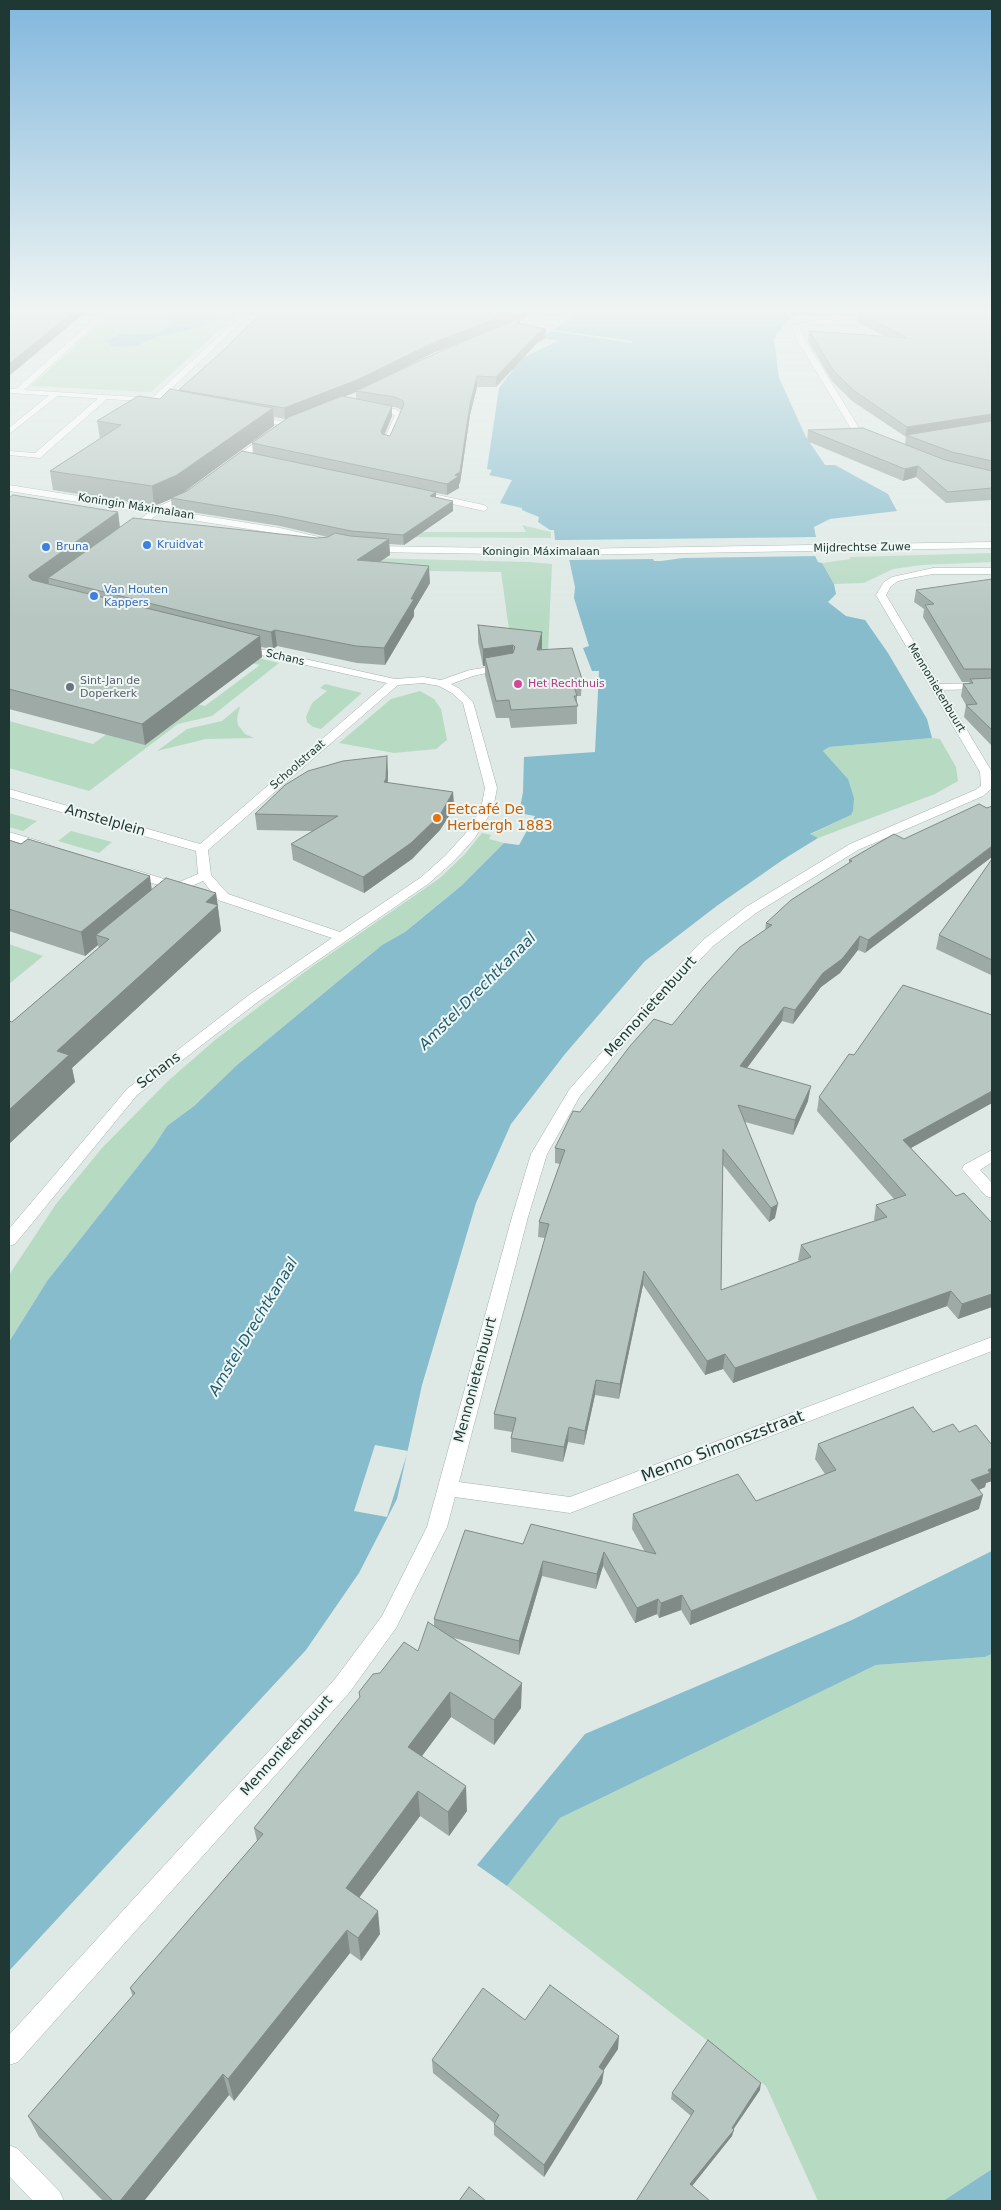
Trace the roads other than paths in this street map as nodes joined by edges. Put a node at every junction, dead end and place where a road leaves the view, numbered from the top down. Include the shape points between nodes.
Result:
1 (30, 415) edge
2 (83, 415) edge
3 (399, 415) edge
4 (847, 415) edge
5 (241, 416) edge
6 (296, 420) edge
7 (286, 424) junction
8 (9, 432) edge
9 (877, 442) edge
10 (387, 443) edge
11 (9, 453) edge
12 (241, 456) junction
13 (251, 458) edge
14 (220, 471) edge
15 (9, 488) edge
16 (193, 492) edge
17 (426, 495) edge
18 (484, 508) dead end
19 (158, 510) junction
20 (119, 525) edge
21 (134, 528) junction
22 (149, 530) edge
23 (118, 539) edge
24 (992, 546) edge
25 (309, 548) edge
26 (359, 548) edge
27 (731, 549) joint
28 (992, 571) edge
29 (882, 597) joint
30 (227, 644) edge
31 (509, 666) edge
32 (395, 682) junction
33 (442, 683) junction
34 (992, 686) edge
35 (936, 687) junction
36 (990, 779) edge
37 (9, 793) edge
38 (9, 836) edge
39 (202, 849) junction
40 (56, 850) edge
41 (122, 870) edge
42 (205, 876) junction
43 (178, 887) junction
44 (156, 905) edge
45 (342, 937) junction
46 (992, 1155) edge
47 (992, 1192) edge
48 (9, 1240) edge
49 (992, 1344) edge
50 (448, 1488) junction
51 (9, 2054) edge
52 (9, 2158) edge
53 (51, 2201) edge

1 - 8 street
2 - 11 street via 37,456
3 - 10 street
4 - 9 street via 856,430
5 - 7 street
6 - 7 street
7 - 12 street
12 - 13 street
12 - 14 street
15 - 19 street, Koningin Máximalaan
16 - 19 street
17 - 18 street
19 - 21 street
19 - 25 street, Koningin Máximalaan via 280,530 338,546
20 - 21 street, Koningin Máximalaan
21 - 22 street, Koningin Máximalaan
21 - 23 street
24 - 27 street, Mijdrechtse Zuwe
26 - 27 street, Koningin Máximalaan via 467,552
28 - 29 street, Mijdrechtse Zuwe via 933,571 910,575 887,584
29 - 35 street, Mennonietenbuurt
30 - 32 street, Schans
31 - 33 street, Schans via 470,673
32 - 33 street, Schans via 423,680
32 - 39 street, Schoolstraat
33 - 45 street, Schans via 468,702 491,788 487,809 470,836 424,880
34 - 35 street
35 - 36 street, Mennonietenbuurt
36 - 50 street, Mennonietenbuurt via 987,787 979,793 854,847 751,910 708,943 574,1093 539,1154
37 - 39 street, Amstelplein
38 - 40 street
39 - 42 street
41 - 43 street
42 - 43 street
42 - 45 street via 223,897
43 - 44 street
45 - 48 street, Schans via 254,998 132,1092
46 - 47 street via 970,1169
49 - 50 street, Menno Simonszstraat via 570,1505
50 - 51 street, Mennonietenbuurt via 437,1527 389,1622 342,1686
52 - 53 street

